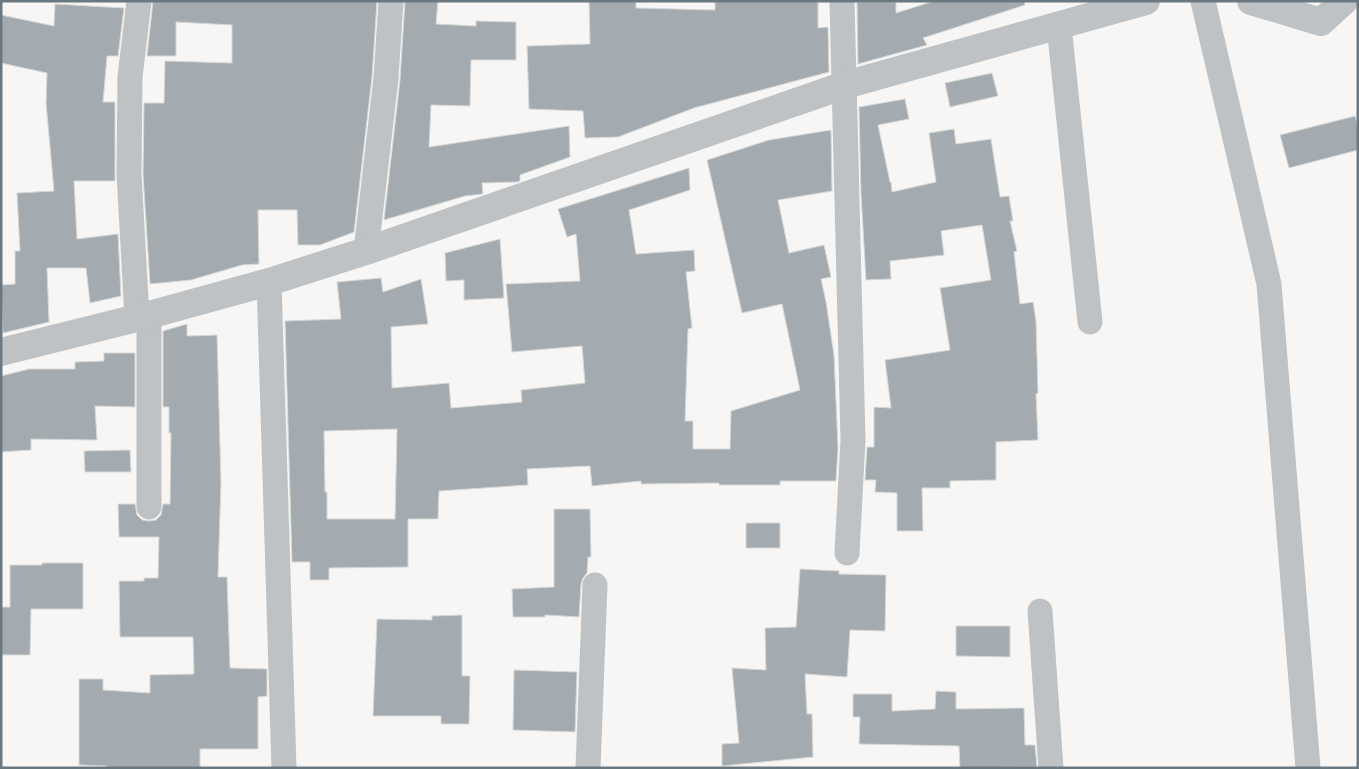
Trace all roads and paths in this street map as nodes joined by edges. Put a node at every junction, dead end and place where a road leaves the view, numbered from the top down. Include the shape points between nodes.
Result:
1 (139, 1) edge
2 (391, 1) edge
3 (842, 1) edge
4 (1146, 1) edge
5 (1203, 1) edge
6 (1251, 1) edge
7 (1344, 1) edge
8 (1059, 26) junction
9 (845, 85) junction
10 (366, 251) junction
11 (269, 282) junction
12 (143, 316) junction
13 (1090, 322) dead end
14 (1, 352) edge
15 (148, 507) dead end
16 (847, 553) dead end
17 (595, 585) dead end
18 (1040, 611) dead end
19 (284, 768) edge
20 (588, 768) edge
21 (1051, 768) edge
22 (1308, 768) edge

1 - 12 street via 130,77 129,174
2 - 10 street via 386,78
3 - 9 street
4 - 8 street
5 - 22 street via 1269,284
6 - 7 street via 1321,22
8 - 9 street
8 - 13 street
9 - 10 street
9 - 16 street via 853,440
10 - 11 street
11 - 12 street
11 - 19 street
12 - 14 street
12 - 15 street
17 - 20 street
18 - 21 street

